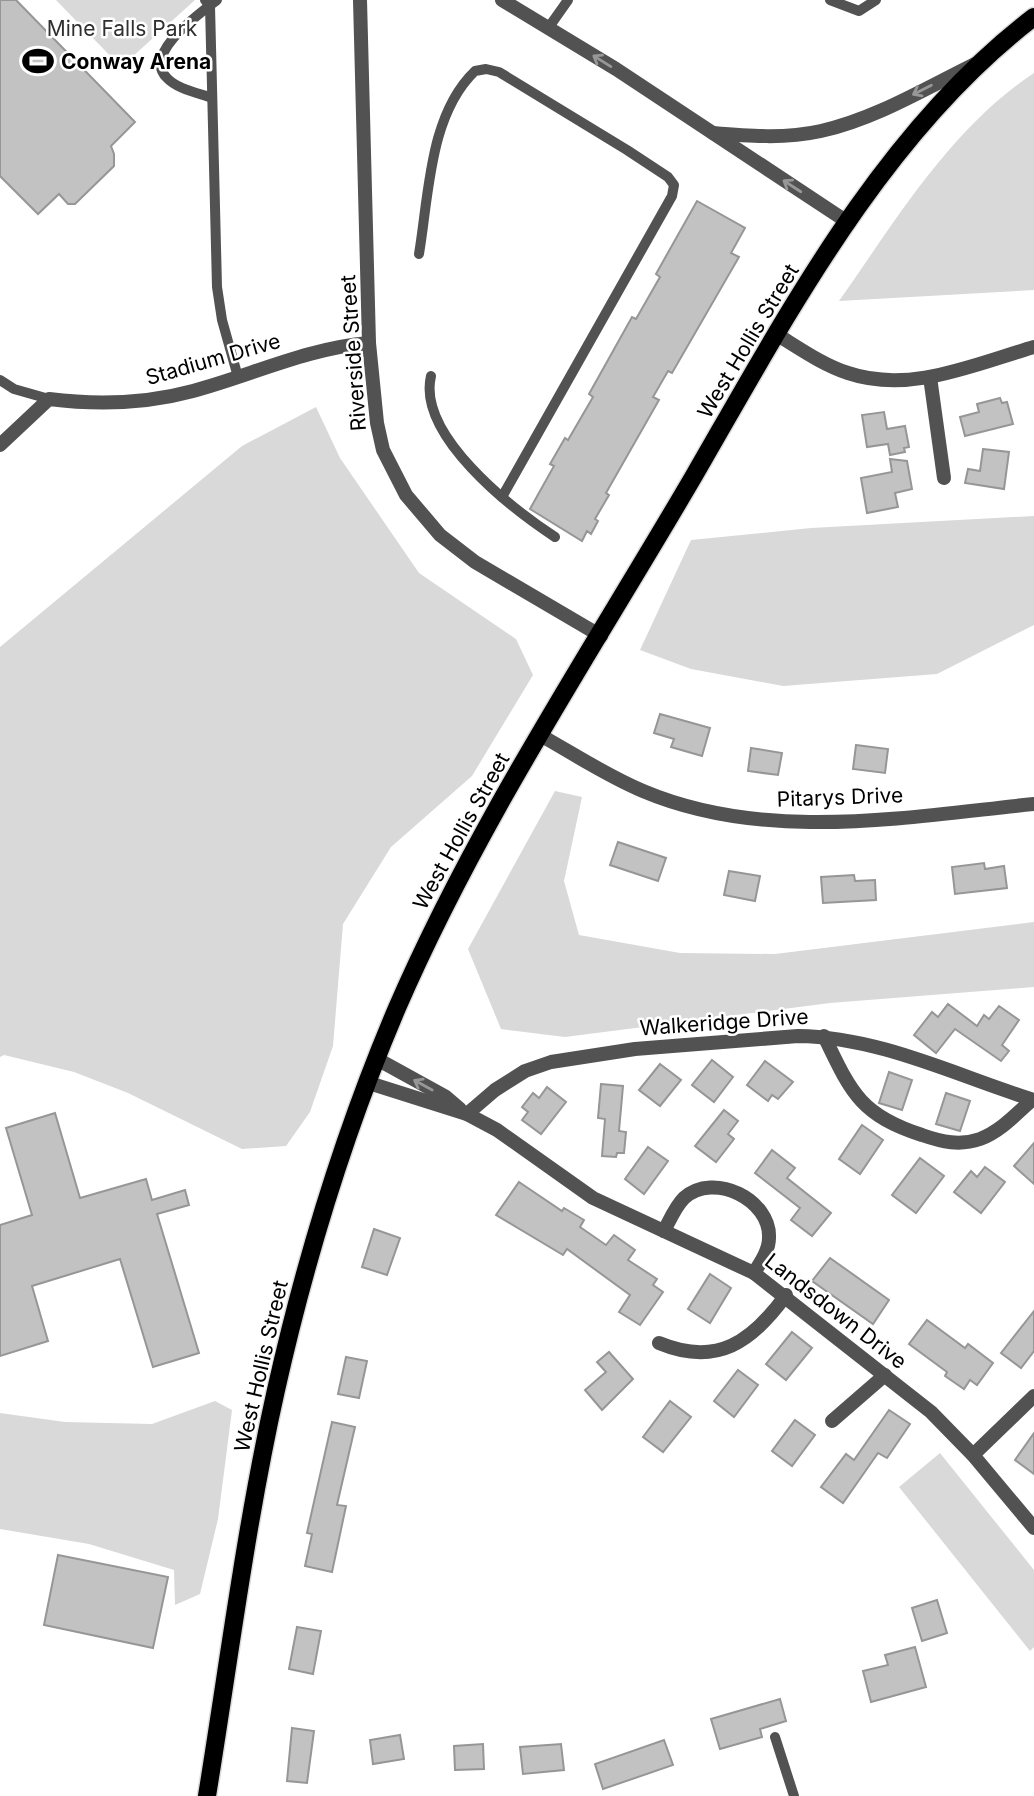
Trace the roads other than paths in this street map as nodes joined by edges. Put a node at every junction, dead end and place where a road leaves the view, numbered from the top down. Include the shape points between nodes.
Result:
1 (360, 0) edge
2 (502, 0) edge
3 (568, 0) edge
4 (830, 0) edge
5 (876, 0) edge
6 (211, 2) edge
7 (1034, 17) edge
8 (549, 27) junction
9 (983, 60) junction
10 (212, 98) junction
11 (711, 132) junction
12 (849, 223) junction
13 (419, 254) dead end
14 (776, 334) junction
15 (369, 343) junction
16 (1034, 347) edge
17 (431, 376) dead end
18 (238, 377) junction
19 (930, 377) junction
20 (0, 380) edge
21 (48, 400) junction
22 (0, 445) edge
23 (944, 478) dead end
24 (502, 497) junction
25 (555, 537) dead end
26 (601, 636) junction
27 (540, 735) junction
28 (1034, 804) edge
29 (824, 1036) junction
30 (376, 1059) junction
31 (369, 1083) junction
32 (1033, 1100) edge
33 (467, 1114) junction
34 (664, 1231) junction
35 (754, 1273) junction
36 (786, 1295) junction
37 (659, 1343) dead end
38 (885, 1375) junction
39 (1034, 1396) edge
40 (832, 1421) dead end
41 (973, 1455) junction
42 (1034, 1528) edge
43 (775, 1737) dead end
44 (207, 1796) edge
45 (794, 1796) edge

1 - 15 street, Riverside Street
2 - 8 street
3 - 8 lane
4 - 5 lane via 859,11
6 - 10 lane
6 - 10 lane via 168,44 160,66 165,78 176,85
7 - 9 main road, West Hollis Street
11 -> 8 street
9 -> 11 street via 895,104 821,131 772,136
9 - 12 main road, West Hollis Street via 929,117
10 - 18 lane via 218,288
12 -> 11 street
12 - 14 main road, West Hollis Street
13 - 24 lane via 438,140 455,97 475,71 499,72 596,130 674,185
14 - 19 street via 847,373 890,381
14 - 26 main road, West Hollis Street
15 - 18 street, Stadium Drive via 318,351
15 - 26 street, Riverside Street via 383,450 405,495 440,535 475,562
16 - 19 street
17 - 24 lane via 430,398 441,427
18 - 21 street, Stadium Drive via 148,400
19 - 23 street
20 - 21 lane
21 - 22 street
24 - 25 lane
26 - 27 main road, West Hollis Street
27 - 28 street, Pitarys Drive via 643,791 755,820 843,821
27 - 30 main road, West Hollis Street via 426,943
29 - 32 street, Walkeridge Drive via 878,1047
29 - 32 street via 842,1074 866,1107 897,1127 938,1141 964,1143 982,1138
29 - 33 street, Walkeridge Drive via 635,1049 551,1062 525,1071
30 - 31 main road, West Hollis Street
33 -> 30 street, Landsdown Drive via 446,1097
31 - 33 street, Landsdown Drive
31 - 44 main road, West Hollis Street via 310,1257 274,1396
33 - 34 street, Landsdown Drive via 498,1130 574,1187
34 - 35 street, Landsdown Drive
34 - 35 street via 678,1206 693,1192 713,1189 745,1196 763,1213 769,1228 769,1244
35 - 36 street, Landsdown Drive
36 - 37 street via 760,1329 725,1349 685,1352
36 - 38 street, Landsdown Drive
38 - 40 street
38 - 41 street, Landsdown Drive via 931,1412
39 - 41 street
41 - 42 street, Landsdown Drive
43 - 45 lane

